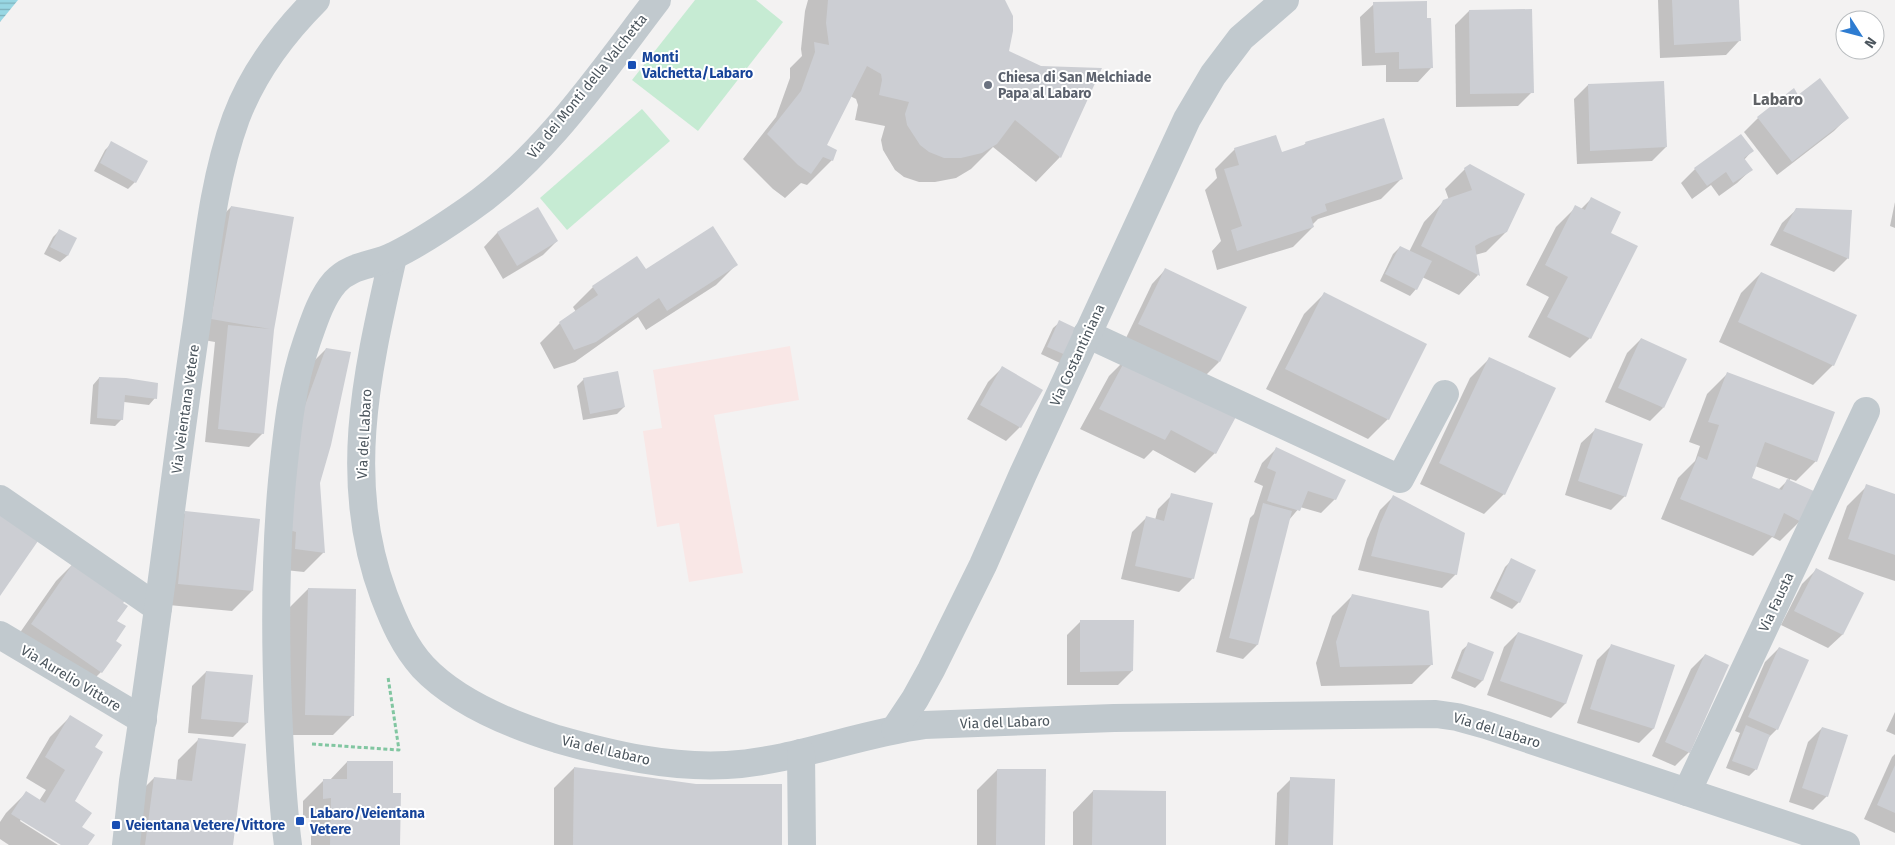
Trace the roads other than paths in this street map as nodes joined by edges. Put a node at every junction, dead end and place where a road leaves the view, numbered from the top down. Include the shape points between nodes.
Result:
1 (316, 0) edge
2 (657, 0) edge
3 (1285, 0) edge
4 (393, 257) junction
5 (1087, 334) junction
6 (1445, 394) dead end
7 (1866, 411) dead end
8 (0, 499) edge
9 (158, 608) junction
10 (0, 636) edge
11 (143, 720) junction
12 (894, 729) junction
13 (801, 753) junction
14 (1687, 792) junction
15 (126, 845) edge
16 (288, 845) edge
17 (802, 845) edge
18 (1846, 845) edge

1 - 9 street, Via Veientana Vetere via 260,68 225,152 190,371
2 - 4 street, Via dei Monti della Valchetta via 577,103 505,182 468,210
3 - 5 street, Via Costantiniana via 1241,38 1202,92
4 - 13 street, Via del Labaro via 366,385 360,476 364,523 379,582 397,630 417,660 443,684 493,714 543,735 625,757 692,766 746,763
4 - 16 street via 349,271 335,282 313,323 297,376 287,429 276,578 281,769
5 - 6 street via 1400,479
5 - 12 street, Via Costantiniana via 967,598 923,684
7 - 14 street, Via Fausta
8 - 9 street
9 - 11 street, Via Veientana Vetere
10 - 11 street, Via Aurelio Vittore
11 - 15 street, Via Veientana Vetere
12 - 13 street, Via del Labaro
12 - 14 street, Via del Labaro via 1114,718 1436,714 1486,725
13 - 17 street
14 - 18 street, Via del Labaro

